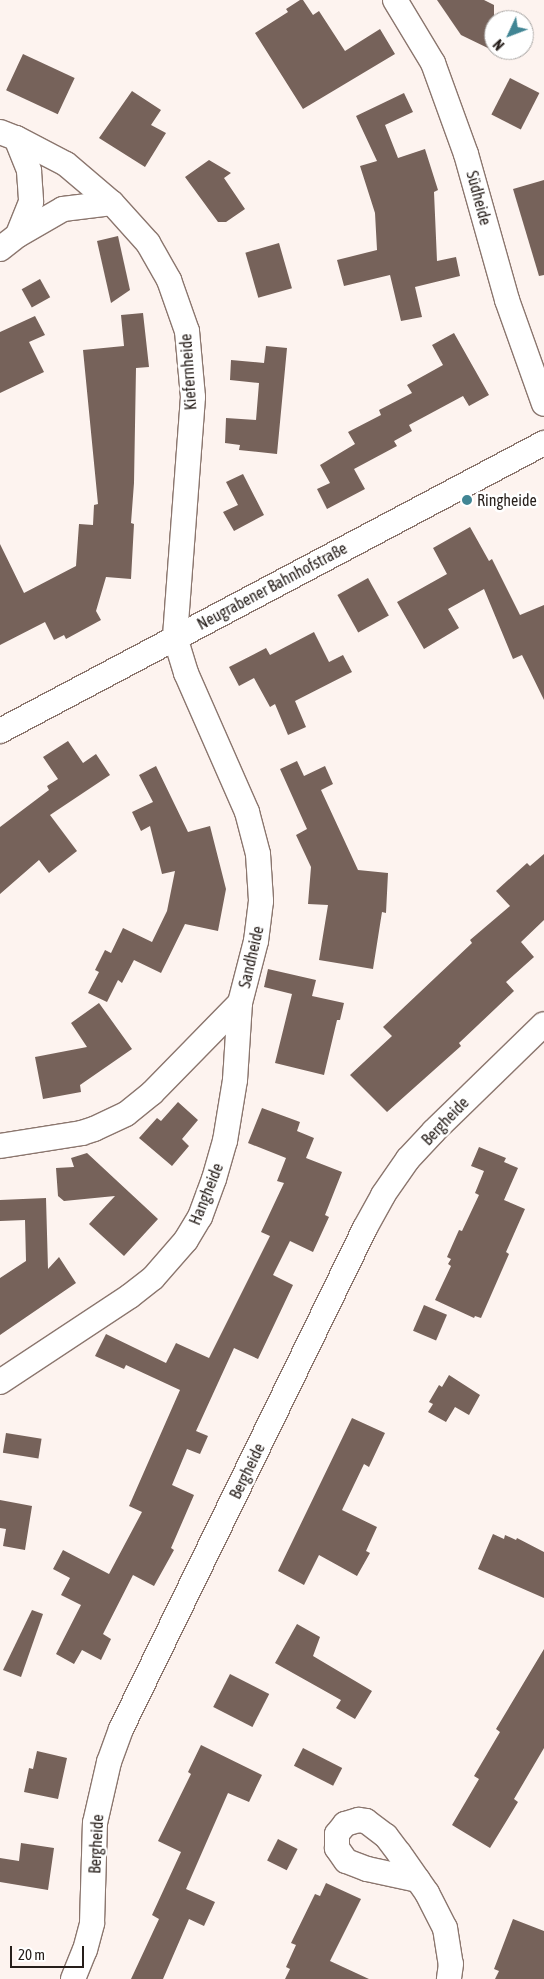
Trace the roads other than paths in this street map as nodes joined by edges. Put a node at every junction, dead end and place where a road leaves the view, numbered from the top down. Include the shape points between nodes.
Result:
1 (396, 0) edge
2 (8, 135) edge
3 (112, 203) junction
4 (9, 242) edge
5 (544, 404) edge
6 (544, 443) edge
7 (175, 637) junction
8 (0, 731) edge
9 (240, 1003) junction
10 (544, 1024) edge
11 (0, 1146) edge
12 (0, 1382) edge
13 (418, 1880) dead end
14 (73, 1979) edge
15 (449, 1979) edge

1 - 5 street, Südheide via 432,63 466,154 507,300
2 - 3 street, Kiefernheide via 66,164
2 - 4 street via 29,171 31,202
3 - 4 street via 63,209
3 - 7 street, Kiefernheide via 152,251 169,280 187,331 193,397
6 - 7 street, Neugrabener Bahnhofstraße
7 - 8 street, Neugrabener Bahnhofstraße
7 - 9 street, Sandheide via 186,674 247,812 258,854 260,920
9 - 11 street, Sandheide via 152,1093 126,1114 82,1133
9 - 12 street, Hangheide via 235,1080 225,1141 206,1202 186,1240 153,1278 130,1296
10 - 14 street, Bergheide via 408,1160 383,1194 365,1228 121,1729 100,1793 95,1822 92,1923
13 - 15 street via 445,1928

